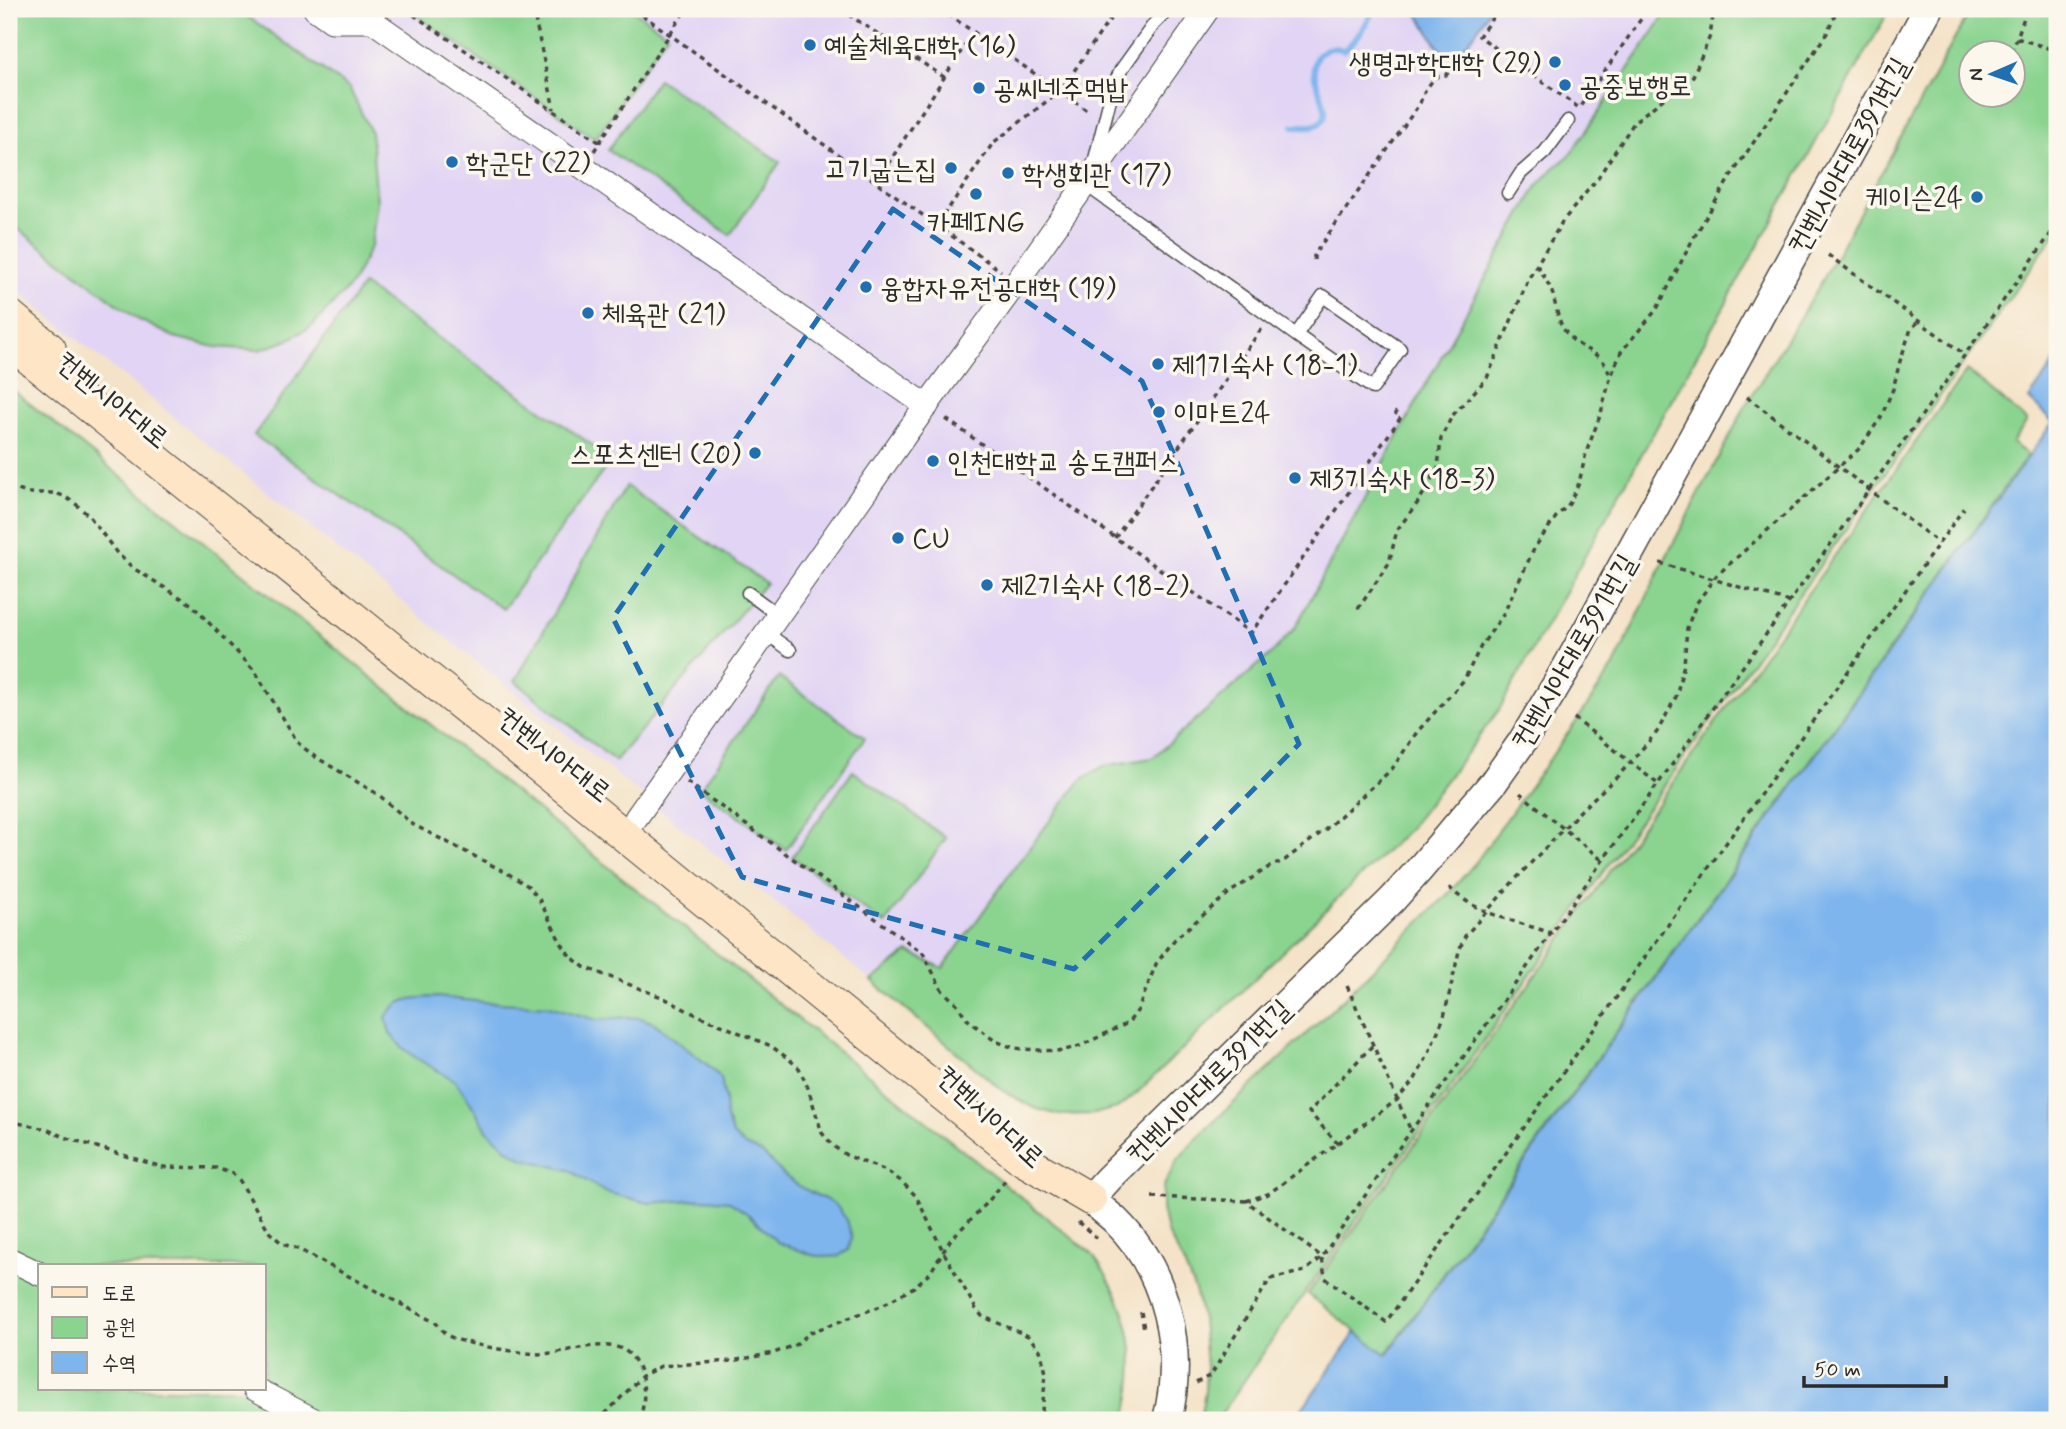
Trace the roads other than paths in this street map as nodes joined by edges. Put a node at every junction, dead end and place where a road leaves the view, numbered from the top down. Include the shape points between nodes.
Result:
1 (315, 9) edge
2 (1169, 9) edge
3 (1208, 9) edge
4 (1928, 9) edge
5 (364, 15) edge
6 (1568, 121) dead end
7 (1088, 181) junction
8 (1508, 193) dead end
9 (9, 315) edge
10 (1296, 335) junction
11 (9, 342) edge
12 (937, 412) junction
13 (748, 593) dead end
14 (772, 624) junction
15 (790, 650) dead end
16 (636, 818) junction
17 (1058, 1180) junction
18 (1090, 1199) junction
19 (9, 1259) edge
20 (38, 1273) edge
21 (257, 1390) edge
22 (314, 1420) edge
23 (1167, 1420) edge

1 - 5 street via 332,21
2 - 7 lane via 1121,70
3 - 7 street
4 - 18 street, 컨벤시아대로391번길 via 1583,639 1515,752 1468,815 1392,900
5 - 12 street
6 - 8 lane
7 - 10 lane
7 - 12 street via 1016,283
9 - 16 main road, 컨벤시아대로
10 - 10 lane via 1373,388 1400,349 1323,296
11 - 17 main road, 컨벤시아대로 via 1022,1159
12 - 14 street
13 - 14 lane
14 - 15 lane
14 - 16 street
16 - 17 main road, 컨벤시아대로 via 980,1099
17 - 18 main road
18 - 23 street via 1132,1241 1163,1297 1173,1349 1173,1391
19 - 20 street
21 - 22 street

